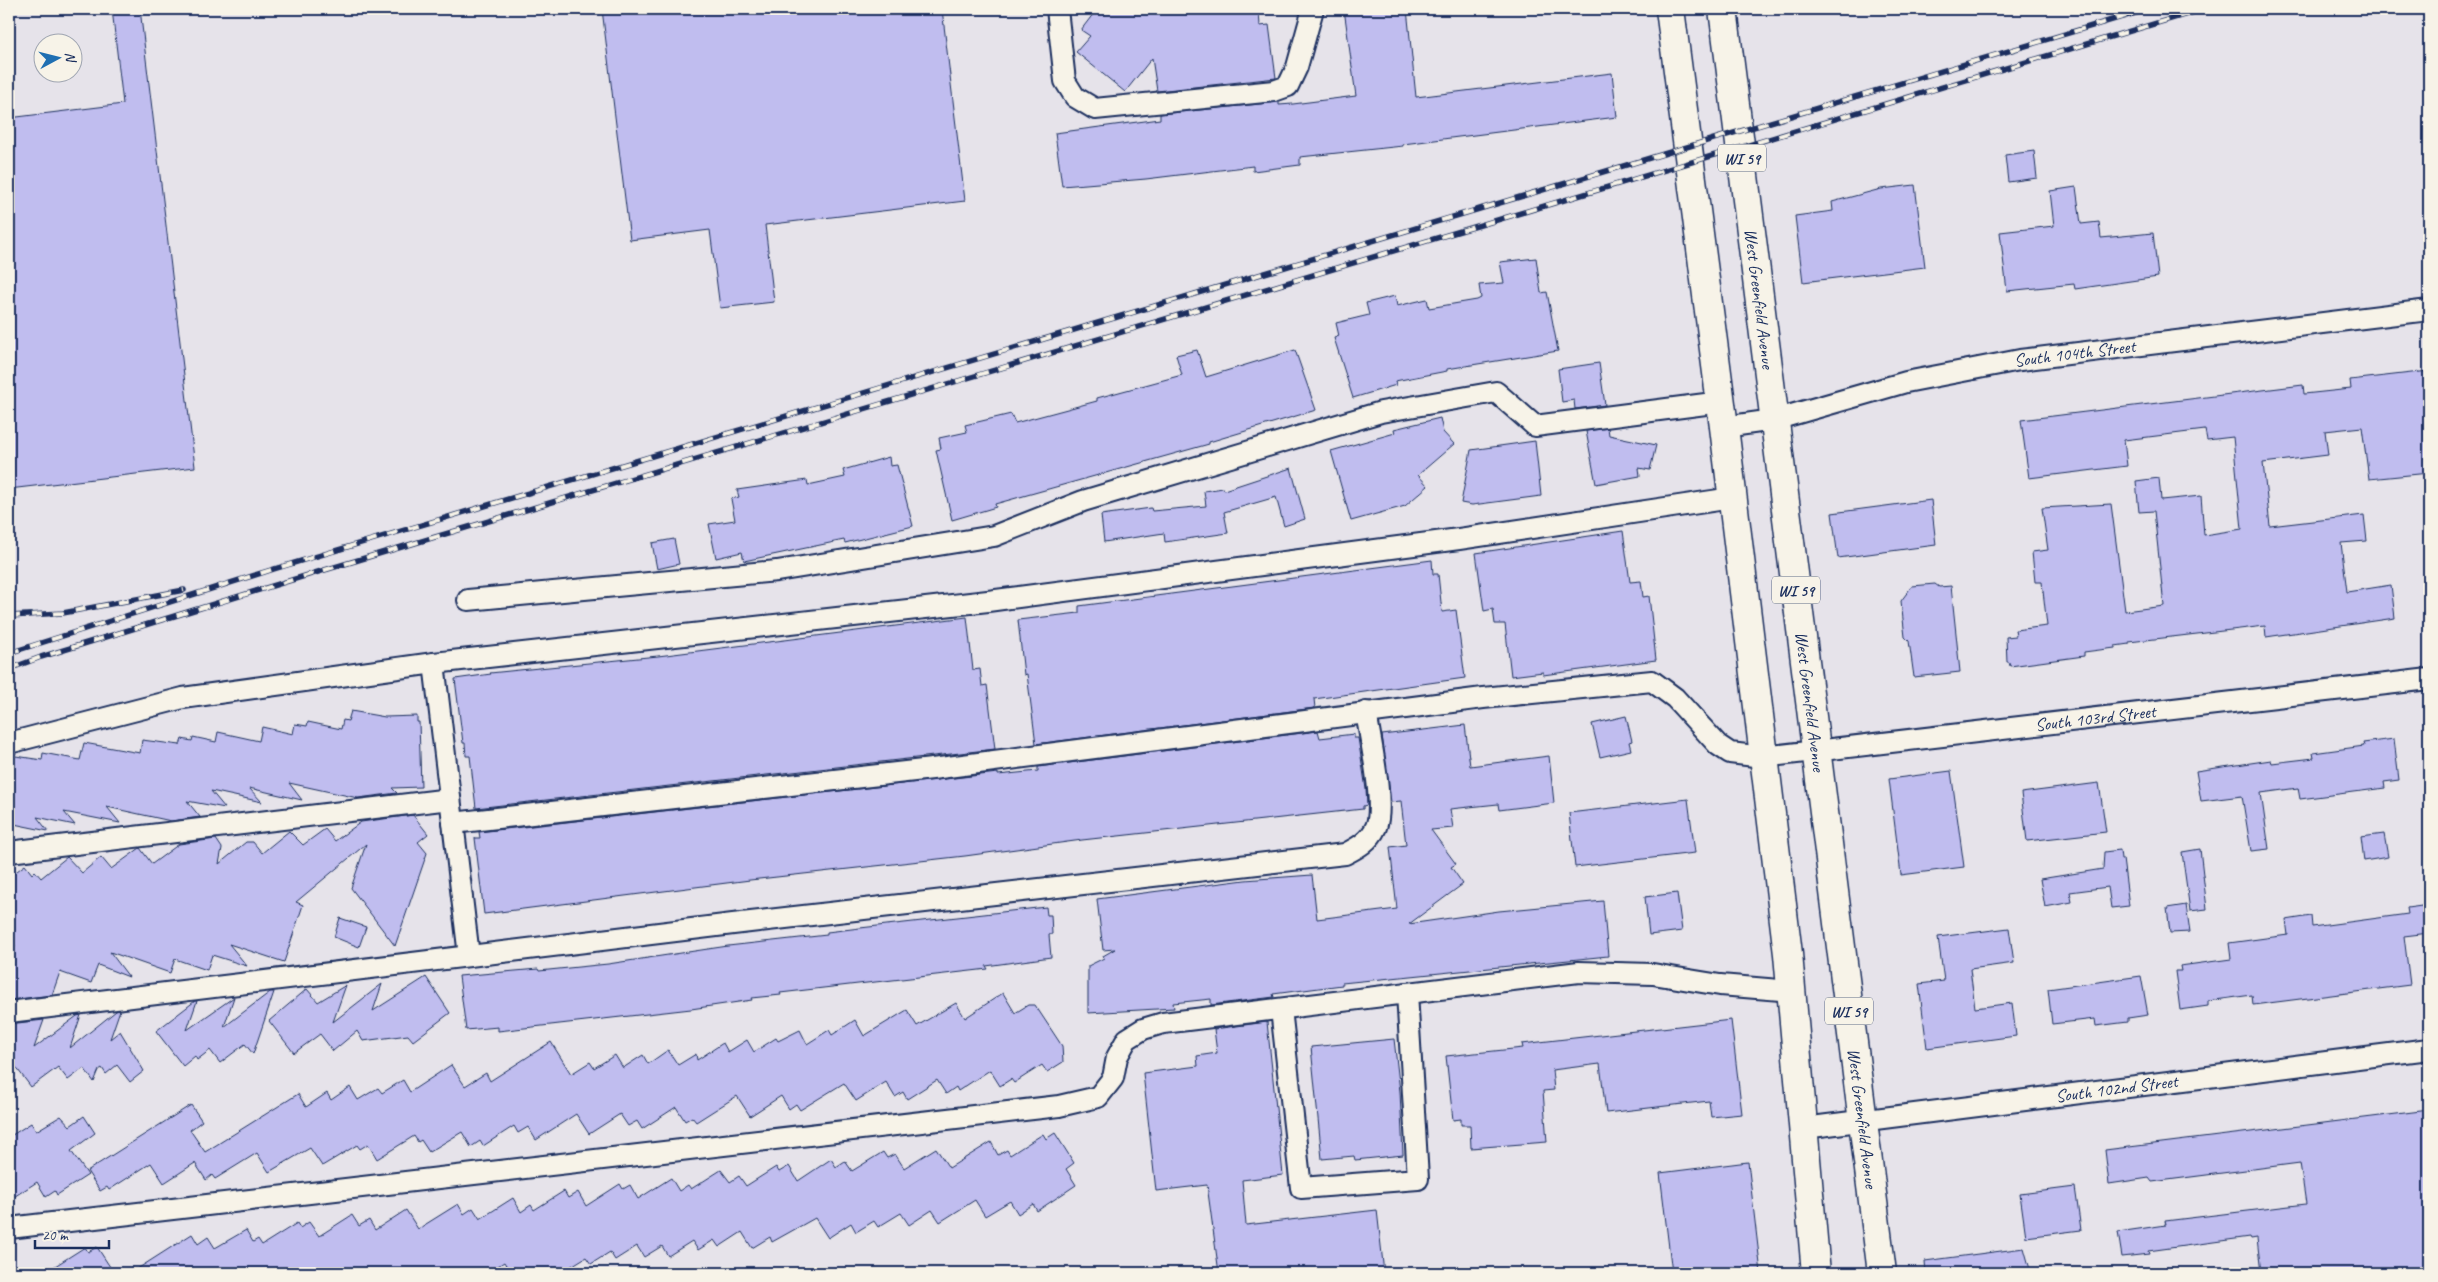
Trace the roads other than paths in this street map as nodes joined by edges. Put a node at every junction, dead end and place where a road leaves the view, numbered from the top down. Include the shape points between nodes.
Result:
1 (1057, 9) edge
2 (1312, 9) edge
3 (1670, 9) edge
4 (1723, 9) edge
5 (2429, 310) edge
6 (1723, 414) junction
7 (1774, 420) junction
8 (1732, 498) junction
9 (468, 600) dead end
10 (434, 663) junction
11 (2429, 678) edge
12 (1366, 712) junction
13 (9, 743) edge
14 (1816, 752) junction
15 (1762, 757) junction
16 (450, 799) junction
17 (453, 823) junction
18 (9, 852) edge
19 (469, 956) junction
20 (1791, 991) junction
21 (1407, 992) junction
22 (1281, 1009) junction
23 (9, 1012) edge
24 (2429, 1049) edge
25 (1862, 1120) junction
26 (1804, 1128) junction
27 (9, 1228) edge
28 (1814, 1239) junction
29 (1816, 1273) edge
30 (1833, 1273) edge
31 (1882, 1273) edge

1 - 2 street via 1066,81 1075,97 1095,110 1274,91 1288,86 1297,67
3 - 6 main road
4 - 7 main road, West Greenfield Avenue / WI 59
5 - 7 street, South 104th Street via 2020,360 1906,382
6 - 7 street, South 104th Street
6 - 8 main road
6 - 9 street, South 104th Street via 1535,426 1496,392 1381,412 1083,501 994,536 777,571
7 - 14 main road, West Greenfield Avenue / WI 59
8 - 10 street via 1449,541 988,601
8 - 15 main road
10 - 13 street via 183,698
10 - 16 street
11 - 14 street, South 103rd Street
12 - 15 street, South 103rd Street via 1652,681 1675,698 1718,745 1730,753
12 - 17 street, South 103rd Street via 932,769
12 - 19 street via 1379,808 1376,827 1363,844 1345,854
14 - 15 street, South 103rd Street
14 - 25 main road, West Greenfield Avenue / WI 59
15 - 20 main road
16 - 17 street
16 - 18 street
17 - 19 street
19 - 23 street
20 - 21 street via 1720,985 1653,974 1578,972
20 - 26 main road
21 - 22 street
21 - 22 street via 1418,1179 1301,1188
22 - 27 street via 1163,1023 1142,1029 1127,1039 1116,1057 1113,1078 1098,1098 1059,1106
24 - 25 street, South 102nd Street
25 - 26 street, South 102nd Street
25 - 31 main road, West Greenfield Avenue / WI 59
26 - 28 main road
28 - 29 main road
28 - 30 main road

